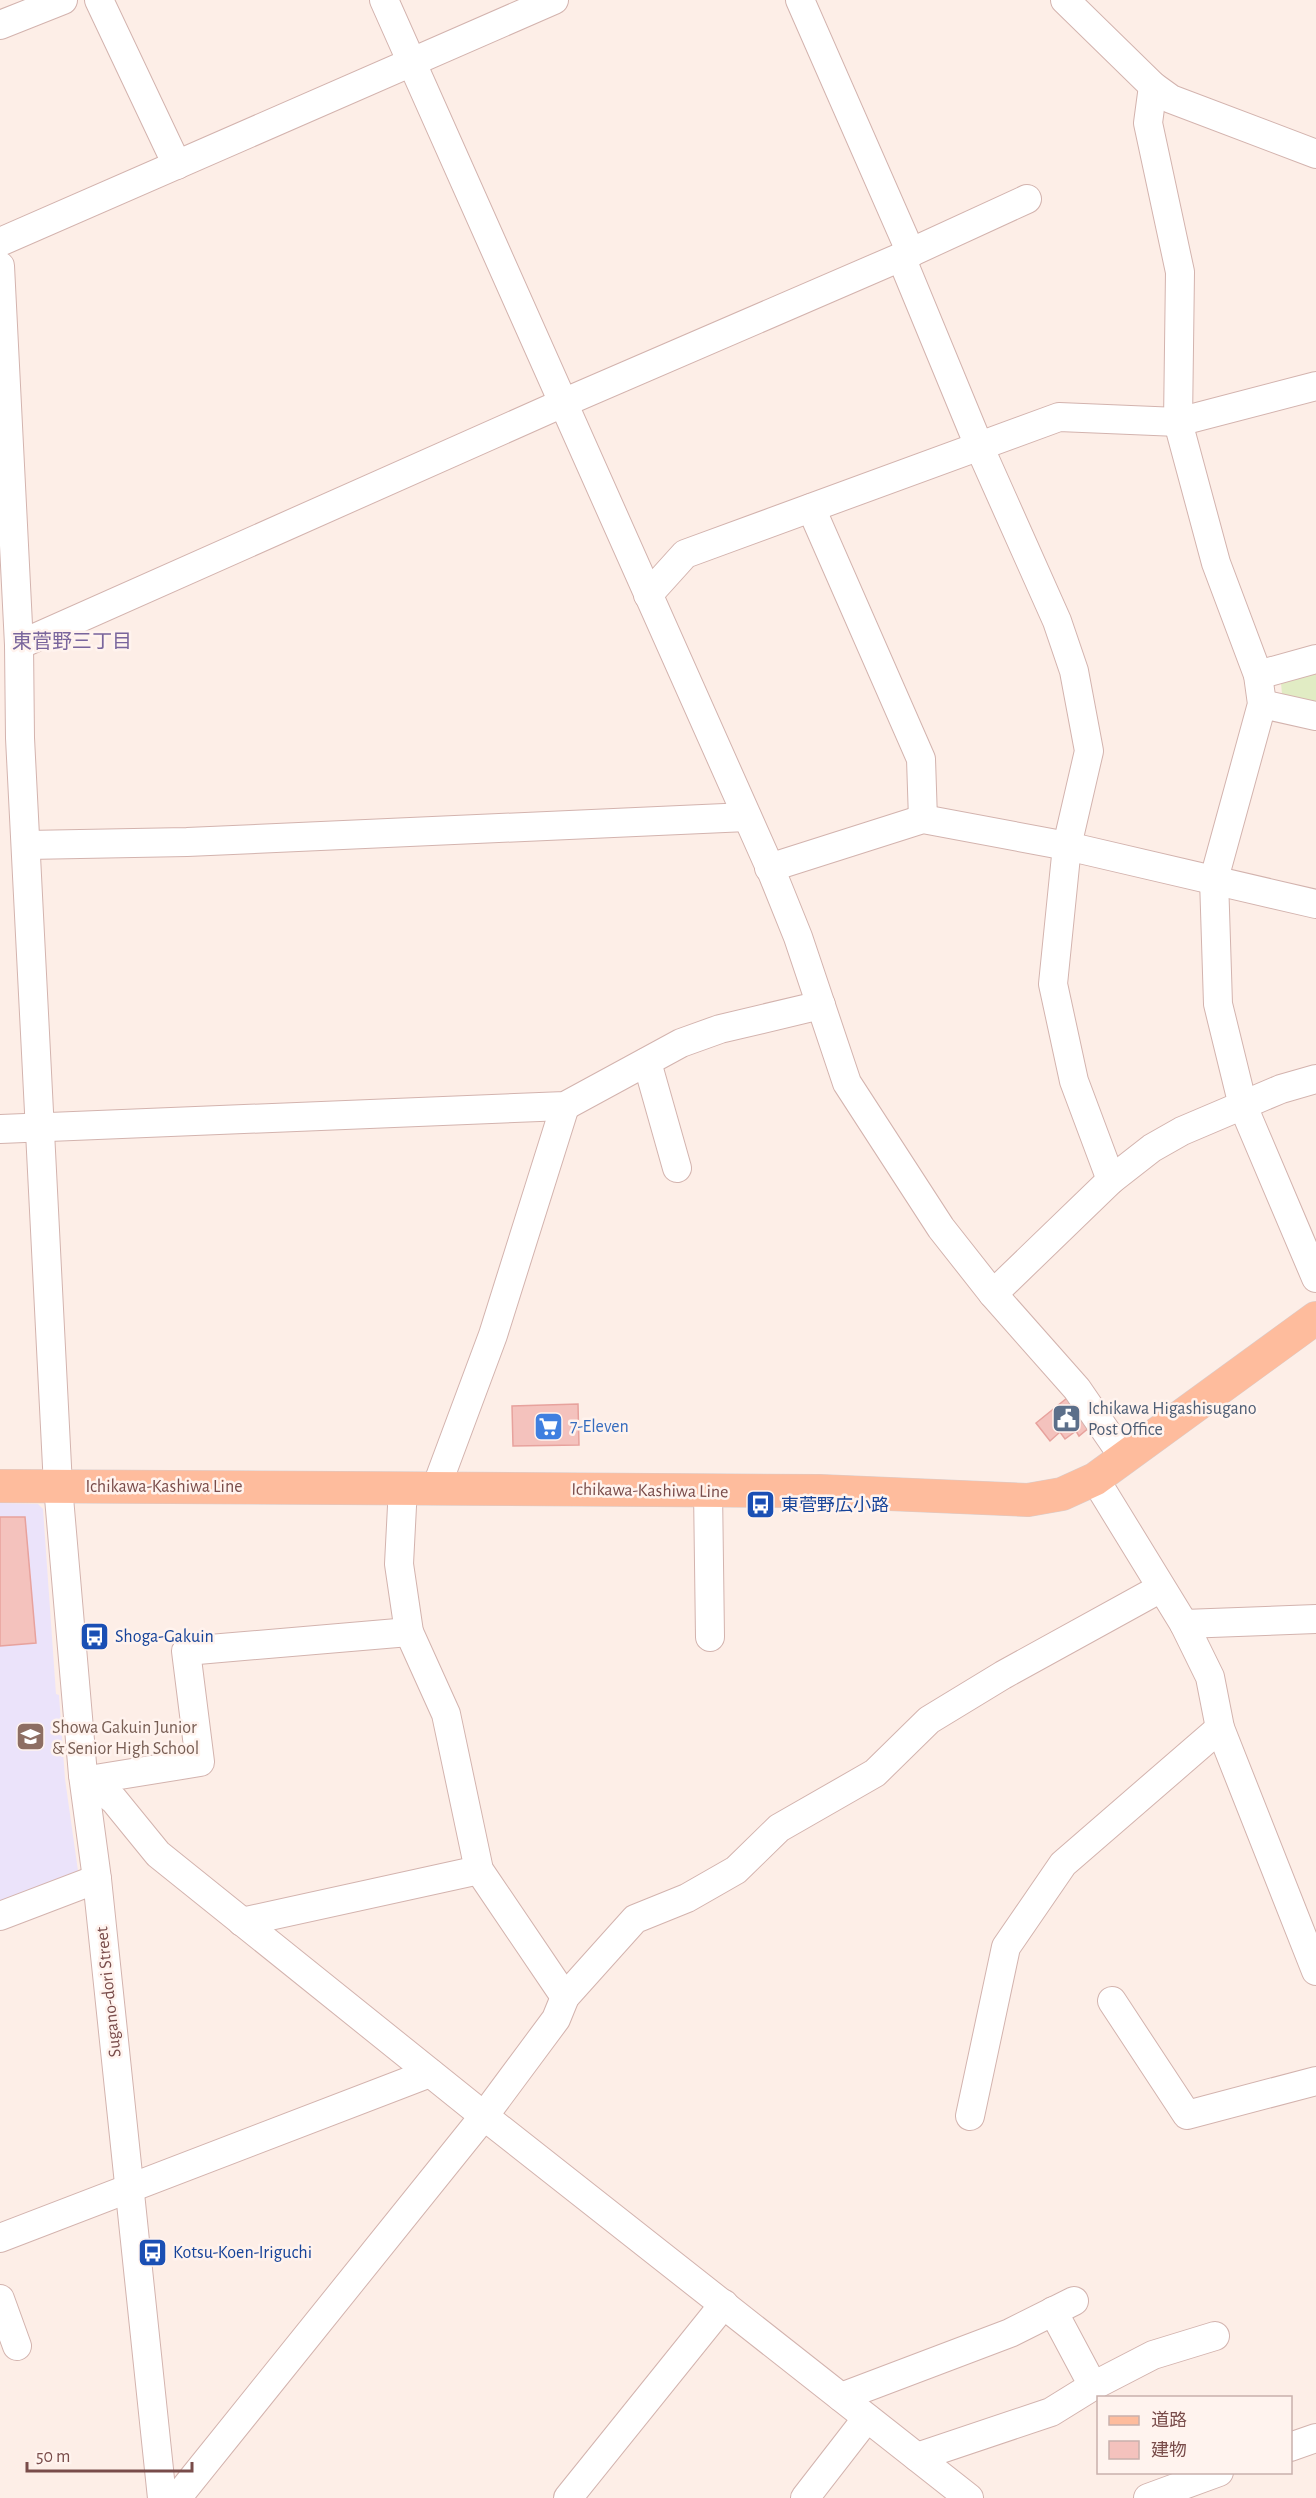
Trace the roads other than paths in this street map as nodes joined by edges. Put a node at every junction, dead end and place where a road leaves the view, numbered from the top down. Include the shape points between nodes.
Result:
1 (63, 0) edge
2 (99, 0) edge
3 (384, 0) edge
4 (554, 0) edge
5 (800, 0) edge
6 (1065, 0) edge
7 (0, 25) edge
8 (411, 61) junction
9 (1153, 86) junction
10 (1316, 154) edge
11 (177, 165) junction
12 (1027, 199) dead end
13 (0, 242) edge
14 (906, 255) junction
15 (0, 266) edge
16 (2, 383) edge
17 (1316, 386) edge
18 (563, 403) junction
19 (1178, 422) junction
20 (979, 446) junction
21 (811, 508) junction
22 (648, 595) junction
23 (19, 645) junction
24 (1316, 659) edge
25 (1258, 675) junction
26 (1262, 704) junction
27 (1316, 716) edge
28 (11, 759) edge
29 (747, 817) junction
30 (923, 819) junction
31 (27, 845) junction
32 (1067, 846) junction
33 (770, 868) junction
34 (1214, 879) junction
35 (1316, 904) edge
36 (821, 1005) junction
37 (647, 1062) junction
38 (1316, 1079) edge
39 (565, 1106) junction
40 (1243, 1106) junction
41 (39, 1128) junction
42 (0, 1129) edge
43 (677, 1168) dead end
44 (1111, 1180) junction
45 (1316, 1278) edge
46 (993, 1294) junction
47 (1316, 1318) edge
48 (1125, 1459) junction
49 (1095, 1479) junction
50 (0, 1486) edge
51 (58, 1486) junction
52 (403, 1487) junction
53 (436, 1488) junction
54 (708, 1490) junction
55 (1161, 1588) junction
56 (1316, 1619) edge
57 (1184, 1624) junction
58 (410, 1632) junction
59 (710, 1637) dead end
60 (1220, 1728) junction
61 (86, 1778) junction
62 (479, 1870) junction
63 (96, 1879) junction
64 (0, 1917) edge
65 (242, 1922) junction
66 (1316, 1971) edge
67 (565, 1998) junction
68 (1112, 2001) dead end
69 (430, 2073) junction
70 (1316, 2081) edge
71 (484, 2116) junction
72 (970, 2116) dead end
73 (128, 2189) junction
74 (0, 2238) edge
75 (0, 2299) edge
76 (724, 2304) junction
77 (1215, 2336) dead end
78 (16, 2346) dead end
79 (1093, 2386) junction
80 (841, 2397) junction
81 (867, 2418) junction
82 (1316, 2438) edge
83 (1292, 2446) edge
84 (917, 2457) junction
85 (1214, 2474) edge
86 (958, 2495) edge
87 (165, 2498) edge
88 (568, 2498) edge
89 (805, 2498) edge
90 (1148, 2498) edge

1 - 7 street
2 - 11 street
3 - 8 street
4 - 8 street
5 - 14 street
6 - 9 street
8 - 11 street
8 - 18 street
9 - 10 street via 1195,110
9 - 19 street via 1148,123 1180,272
11 - 13 street
12 - 14 street
14 - 18 street
14 - 20 street
15 - 16 street, Sugano-dori Street
16 - 23 street, Sugano-dori Street
17 - 19 street
18 - 22 street
18 - 23 street
19 - 20 street via 1059,417
19 - 25 street via 1216,562
20 - 21 street
20 - 32 street via 1074,671 1089,751
21 - 22 street via 685,554
21 - 30 street via 921,759
22 - 29 street
23 - 28 street, Sugano-dori Street
24 - 25 street
25 - 26 street
26 - 27 street
26 - 34 street
28 - 31 street, Sugano-dori Street
29 - 31 street via 210,842
29 - 33 street
30 - 32 street
30 - 33 street
31 - 41 street, Sugano-dori Street
32 - 34 street
32 - 44 street via 1053,984 1074,1081
33 - 36 street
34 - 35 street
34 - 40 street via 1218,1004
36 - 37 street via 720,1029
36 - 46 street via 847,1083 930,1213
37 - 39 street
37 - 43 street
38 - 40 street
39 - 41 street
39 - 53 street via 493,1335
40 - 44 street via 1182,1131 1152,1148
40 - 45 street
41 - 42 street
41 - 51 street, Sugano-dori Street
44 - 46 street
46 - 48 street via 1077,1389
47 - 48 main road, Ichikawa-Kashiwa Line
48 - 49 main road, Ichikawa-Kashiwa Line
49 - 54 main road, Ichikawa-Kashiwa Line via 1062,1494 1028,1500
49 - 55 street
50 - 51 main road, Ichikawa-Kashiwa Line
51 - 52 main road, Ichikawa-Kashiwa Line
51 - 61 street, Sugano-dori Street
52 - 53 main road, Ichikawa-Kashiwa Line
52 - 58 street via 399,1564
53 - 54 main road, Ichikawa-Kashiwa Line
54 - 59 street
55 - 57 street
55 - 67 street via 929,1720 875,1773 779,1828 736,1870 687,1898 635,1919
56 - 57 street
57 - 60 street via 1210,1677
58 - 61 street via 186,1650 200,1762
58 - 62 street via 446,1714
60 - 66 street
60 - 72 street via 1063,1864 1006,1947
61 - 63 street, Sugano-dori Street
61 - 65 street via 114,1800 158,1854
62 - 65 street
62 - 67 street
63 - 64 street
63 - 73 street, Sugano-dori Street
65 - 69 street
67 - 71 street via 556,2019
68 - 70 street via 1187,2115
69 - 71 street
69 - 73 street
71 - 76 street
71 - 87 street
73 - 74 street
73 - 87 street, Sugano-dori Street
75 - 78 street
76 - 80 street
76 - 88 street
77 - 79 street via 1152,2355
79 - 80 street via 1064,2306 1010,2333
79 - 84 street via 1051,2412
80 - 81 street
81 - 84 street
81 - 89 street
82 - 83 street
84 - 86 street
85 - 90 street

